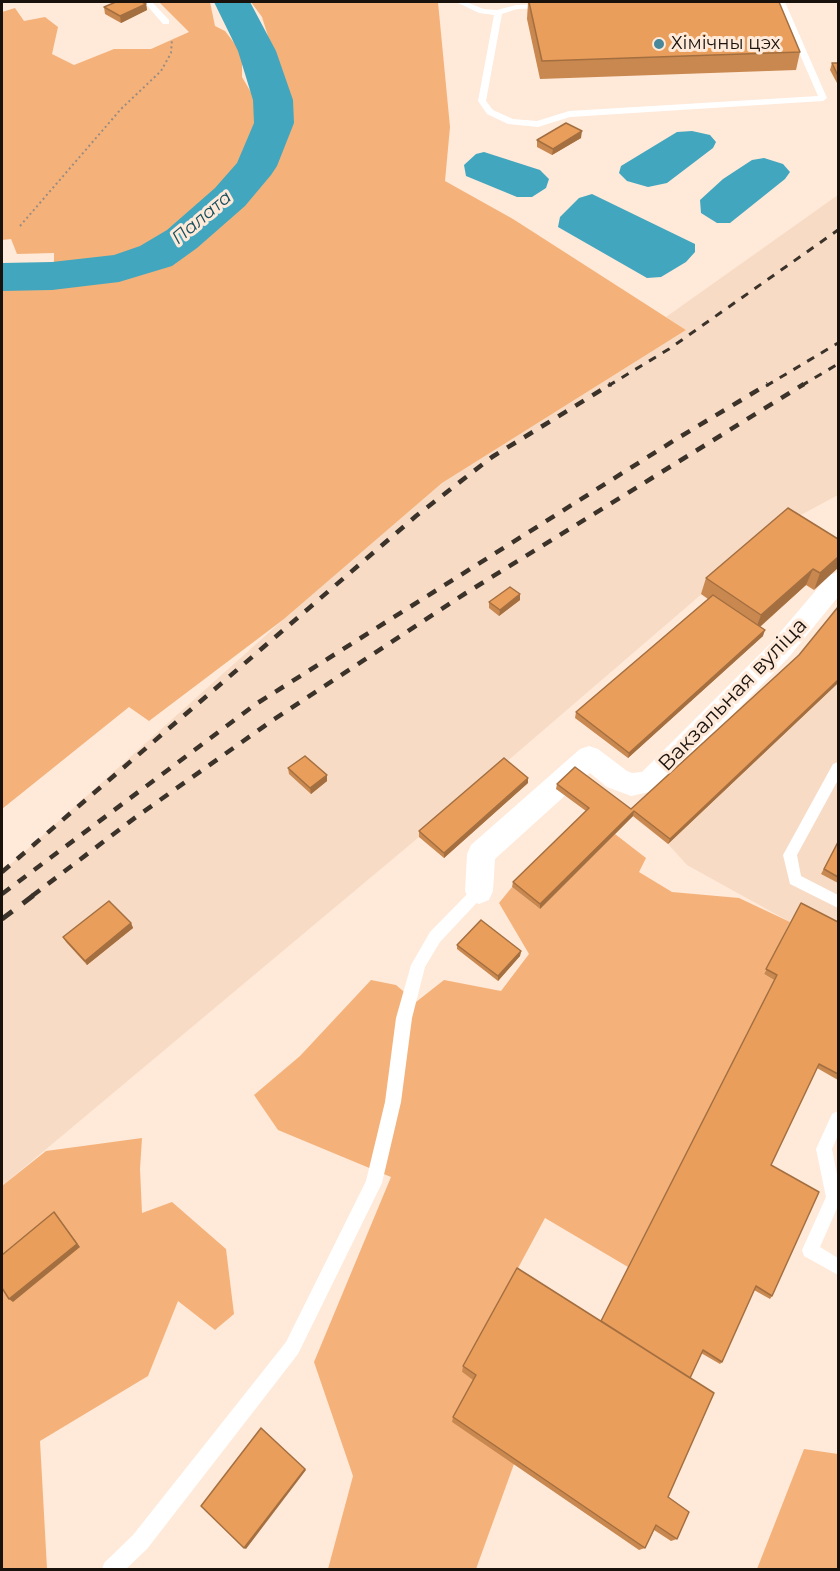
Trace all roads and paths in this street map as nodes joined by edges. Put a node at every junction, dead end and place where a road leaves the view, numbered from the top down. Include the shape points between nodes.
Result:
1 (148, 2) edge
2 (460, 2) edge
3 (781, 2) edge
4 (551, 5) edge
5 (498, 13) junction
6 (166, 22) joint
7 (20, 226) dead end
8 (838, 581) edge
9 (838, 768) edge
10 (479, 891) joint
11 (838, 902) edge
12 (838, 1119) edge
13 (838, 1267) edge
14 (111, 1569) edge

1 - 6 lane
2 - 5 lane
3 - 5 lane via 823,98 569,114 538,124 511,122 490,112 482,101
4 - 5 lane via 516,7
6 - 7 path via 172,33 171,53 161,71 121,109
8 - 10 street, Вакзальная вуліца via 780,650 649,782 632,785 617,779 588,757 481,854
9 - 11 lane via 790,855 795,880
10 - 14 lane via 435,937 418,965 404,1018 393,1102 374,1183 292,1348 140,1542
12 - 13 lane via 824,1149 834,1197 810,1250

